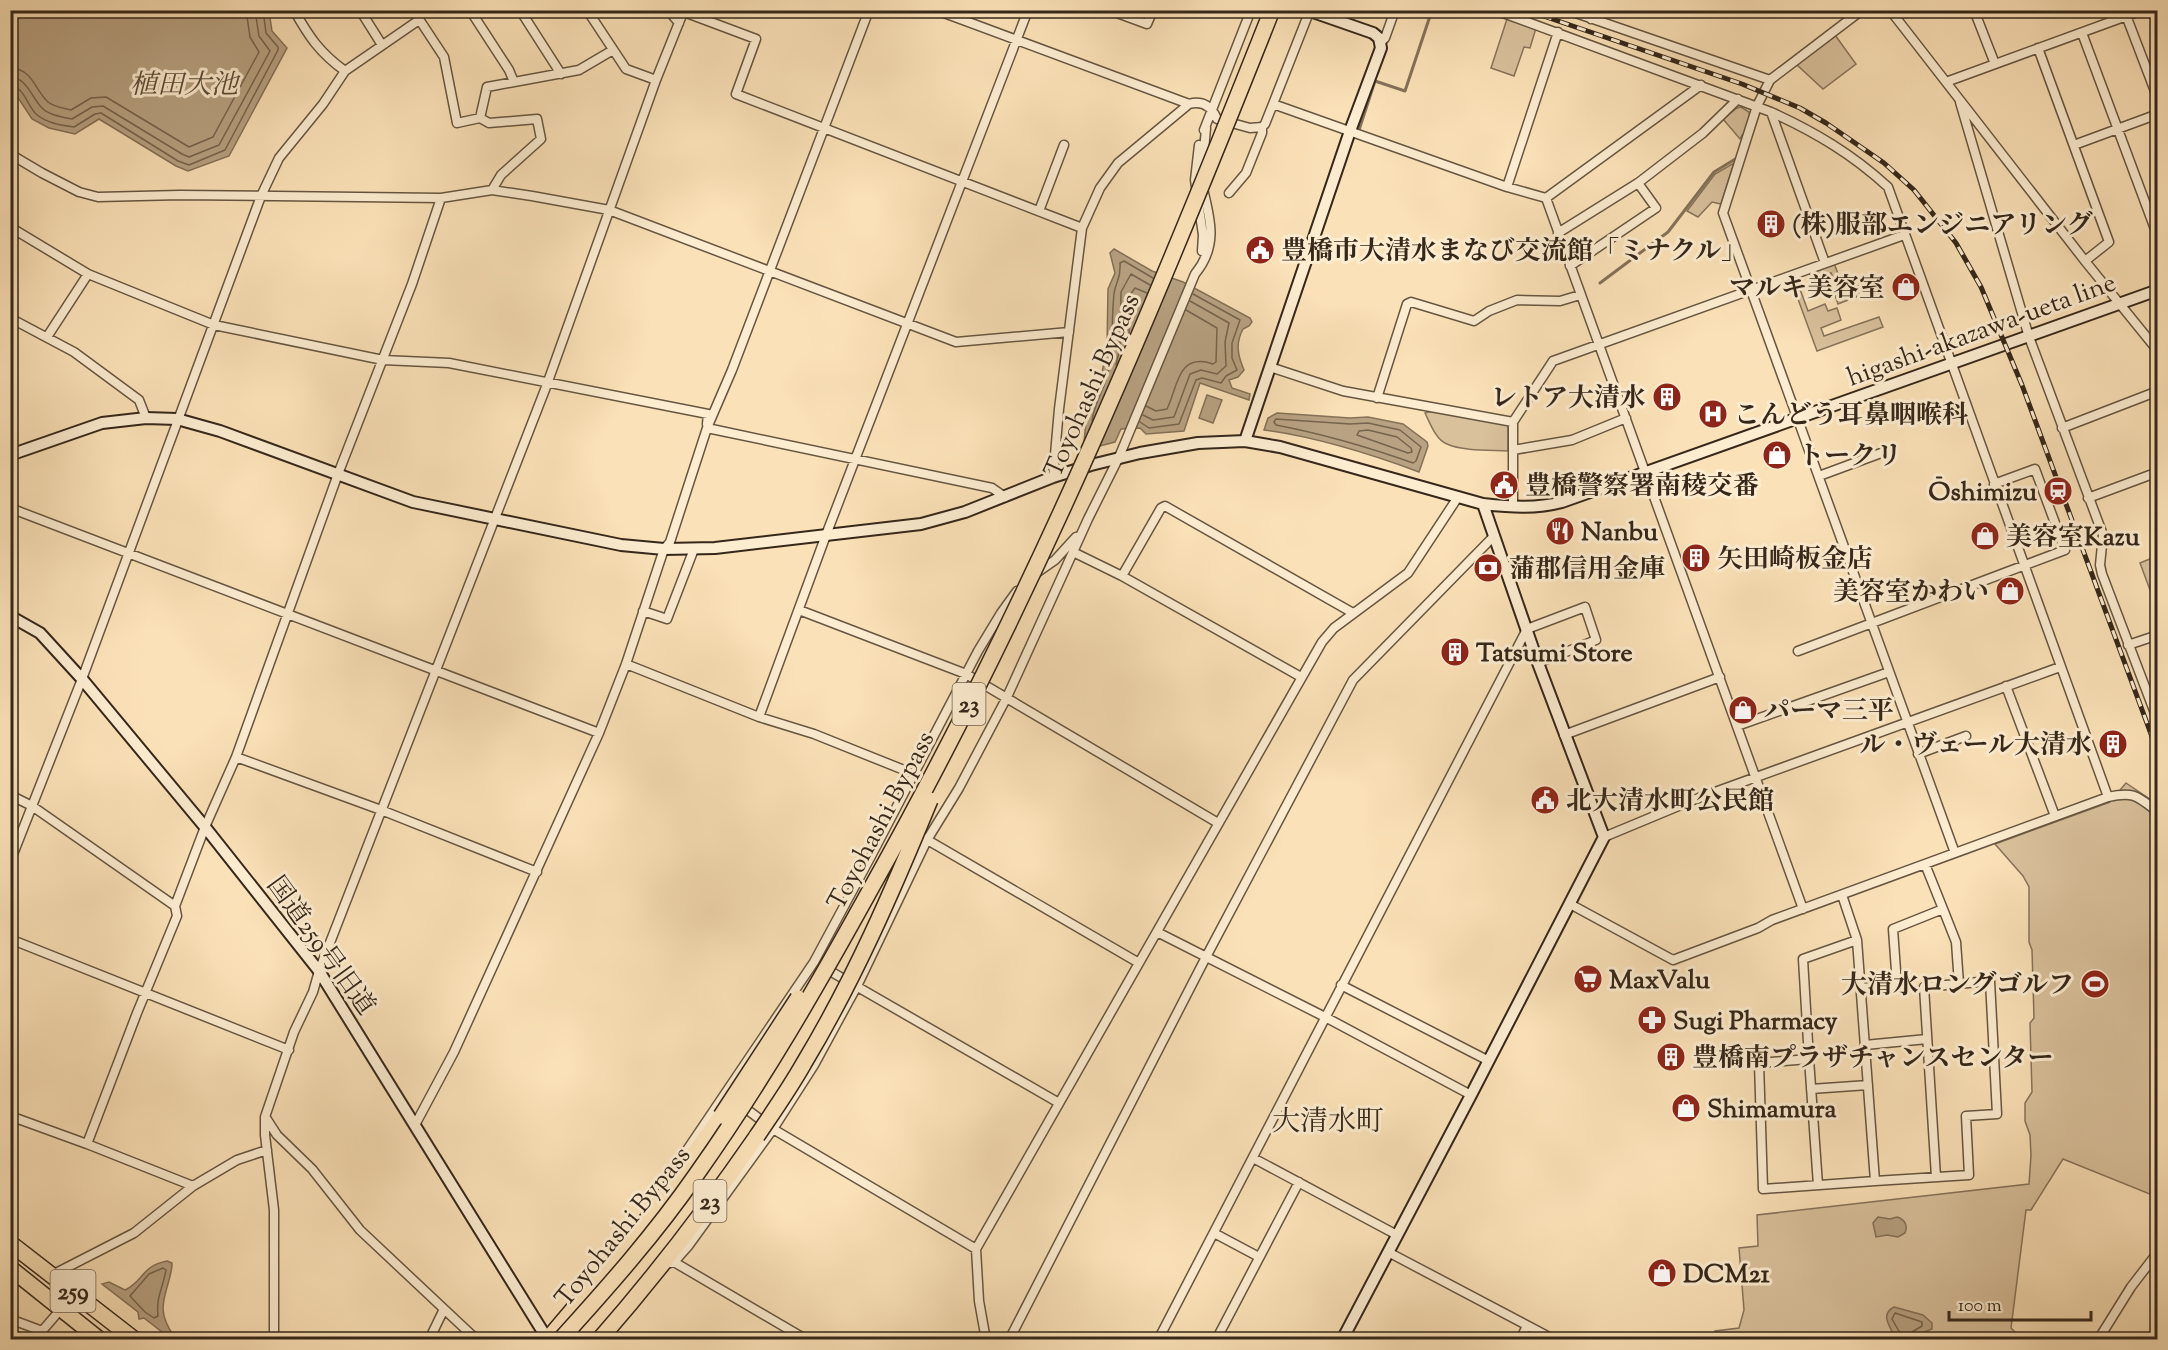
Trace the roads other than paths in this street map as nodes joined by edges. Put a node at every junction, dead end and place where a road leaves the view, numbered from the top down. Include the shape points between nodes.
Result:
1 (294, 10) edge
2 (360, 10) edge
3 (413, 10) edge
4 (470, 10) edge
5 (520, 10) edge
6 (587, 10) edge
7 (668, 10) edge
8 (869, 10) edge
9 (936, 10) edge
10 (1028, 10) edge
11 (1109, 10) edge
12 (1153, 10) edge
13 (1251, 10) edge
14 (1272, 10) edge
15 (1395, 10) edge
16 (1495, 10) edge
17 (1567, 10) edge
18 (1602, 10) edge
19 (1862, 10) edge
20 (1890, 10) edge
21 (1974, 10) edge
22 (2143, 10) edge
23 (684, 11) edge
24 (1309, 11) edge
25 (2125, 13) edge
26 (1591, 19) junction
27 (419, 20) junction
28 (679, 23) junction
29 (1558, 32) junction
30 (2082, 33) junction
31 (1016, 41) junction
32 (1381, 42) junction
33 (382, 45) junction
34 (2038, 48) junction
35 (613, 50) junction
36 (1995, 64) junction
37 (345, 71) junction
38 (561, 74) junction
39 (656, 80) junction
40 (1770, 80) junction
41 (514, 82) junction
42 (1946, 82) junction
43 (1701, 85) junction
44 (1738, 99) junction
45 (2157, 99) edge
46 (1960, 102) junction
47 (1189, 104) junction
48 (1273, 104) junction
49 (1757, 106) junction
50 (1212, 108) junction
51 (1771, 112) junction
52 (2157, 114) edge
53 (480, 118) junction
54 (1262, 127) junction
55 (823, 128) junction
56 (2118, 128) junction
57 (1350, 131) junction
58 (1064, 145) dead end
59 (2074, 145) junction
60 (10, 154) edge
61 (963, 182) junction
62 (1638, 183) junction
63 (1507, 187) junction
64 (492, 190) junction
65 (1229, 194) dead end
66 (261, 196) junction
67 (441, 198) junction
68 (1546, 198) junction
69 (609, 210) junction
70 (1039, 211) junction
71 (10, 227) edge
72 (1082, 228) junction
73 (1558, 233) junction
74 (1904, 235) junction
75 (2157, 237) edge
76 (2085, 261) junction
77 (1825, 263) junction
78 (1570, 266) junction
79 (769, 270) junction
80 (88, 274) junction
81 (1750, 290) junction
82 (2157, 290) edge
83 (1580, 295) junction
84 (2119, 304) junction
85 (10, 318) edge
86 (214, 325) junction
87 (908, 325) junction
88 (1069, 332) junction
89 (47, 337) junction
90 (2029, 338) junction
91 (1599, 345) junction
92 (2157, 351) edge
93 (383, 360) junction
94 (1951, 364) junction
95 (1270, 367) junction
96 (547, 383) junction
97 (2157, 391) edge
98 (1377, 398) junction
99 (146, 418) junction
100 (1626, 418) junction
101 (1798, 418) junction
102 (177, 419) junction
103 (1513, 422) junction
104 (707, 428) junction
105 (2062, 428) junction
106 (1245, 441) junction
107 (1893, 449) dead end
108 (1513, 450) junction
109 (10, 454) edge
110 (1119, 457) junction
111 (855, 460) junction
112 (2157, 472) edge
113 (1646, 473) junction
114 (338, 474) junction
115 (1819, 476) junction
116 (1053, 477) junction
117 (1994, 484) junction
118 (1005, 497) junction
119 (1458, 497) junction
120 (2088, 498) junction
121 (1483, 504) junction
122 (1513, 507) junction
123 (10, 508) edge
124 (493, 519) junction
125 (1088, 519) junction
126 (826, 535) junction
127 (1494, 536) junction
128 (664, 549) junction
129 (694, 549) junction
130 (1073, 552) junction
131 (127, 554) junction
132 (2023, 566) junction
133 (1122, 576) junction
134 (799, 610) junction
135 (643, 611) junction
136 (1353, 613) junction
137 (287, 614) junction
138 (10, 616) edge
139 (1871, 623) junction
140 (1527, 629) junction
141 (2157, 634) edge
142 (2128, 645) junction
143 (1798, 651) dead end
144 (1538, 663) junction
145 (626, 664) junction
146 (2060, 667) junction
147 (435, 671) junction
148 (1888, 672) junction
149 (966, 674) junction
150 (1301, 677) junction
151 (1719, 677) junction
152 (82, 679) junction
153 (2006, 686) junction
154 (1007, 697) junction
155 (759, 717) junction
156 (963, 717) junction
157 (2157, 721) edge
158 (1906, 723) junction
159 (1737, 726) junction
160 (599, 733) junction
161 (1564, 735) junction
162 (1966, 736) dead end
163 (1918, 754) junction
164 (236, 757) junction
165 (914, 774) junction
166 (1755, 777) junction
167 (10, 795) edge
168 (2108, 797) junction
169 (32, 806) junction
170 (381, 810) junction
171 (2157, 812) edge
172 (2055, 816) junction
173 (891, 817) junction
174 (1218, 823) junction
175 (204, 827) junction
176 (1604, 837) junction
177 (927, 840) junction
178 (1955, 853) junction
179 (10, 862) edge
180 (1925, 864) junction
181 (537, 872) junction
182 (1842, 895) junction
183 (1570, 904) junction
184 (175, 906) junction
185 (1803, 909) junction
186 (1943, 909) junction
187 (1157, 932) junction
188 (10, 939) edge
189 (1857, 940) junction
190 (837, 949) junction
191 (1206, 957) junction
192 (814, 962) junction
193 (1139, 963) junction
194 (319, 971) junction
195 (1959, 984) junction
196 (1341, 985) junction
197 (857, 986) junction
198 (1861, 988) junction
199 (145, 992) junction
200 (1325, 1017) junction
201 (1927, 1039) junction
202 (1865, 1045) junction
203 (289, 1050) junction
204 (1809, 1059) junction
205 (1489, 1061) junction
206 (1868, 1084) junction
207 (1811, 1089) junction
208 (726, 1094) junction
209 (1471, 1095) junction
210 (1059, 1103) junction
211 (10, 1116) edge
212 (265, 1117) junction
213 (415, 1125) junction
214 (773, 1129) junction
215 (87, 1144) junction
216 (267, 1150) junction
217 (1253, 1158) junction
218 (1936, 1177) junction
219 (1875, 1181) junction
220 (1299, 1182) junction
221 (1818, 1185) junction
222 (193, 1186) junction
223 (1214, 1233) junction
224 (1397, 1235) junction
225 (635, 1236) junction
226 (10, 1243) edge
227 (976, 1249) junction
228 (1388, 1252) junction
229 (2157, 1252) edge
230 (1259, 1257) junction
231 (668, 1264) junction
232 (10, 1268) edge
233 (52, 1275) junction
234 (61, 1309) junction
235 (444, 1309) junction
236 (10, 1319) edge
237 (1527, 1326) junction
238 (42, 1335) edge
239 (547, 1339) edge
240 (100, 1340) edge
241 (135, 1340) edge
242 (274, 1340) edge
243 (429, 1340) edge
244 (477, 1340) edge
245 (560, 1340) edge
246 (599, 1340) edge
247 (807, 1340) edge
248 (986, 1340) edge
249 (1009, 1340) edge
250 (1158, 1340) edge
251 (1216, 1340) edge
252 (1342, 1340) edge
253 (1520, 1340) edge
254 (1555, 1340) edge
255 (2098, 1340) edge

1 - 37 street via 317,47
2 - 33 street
3 - 27 street
4 - 41 street
5 - 38 street
6 - 35 street
7 - 28 street
8 - 55 street
9 - 31 street
10 - 31 street
11 - 12 street via 1147,24
13 - 50 street
14 - 156 highway, Toyohashi Bypass / 23, bridge via 1095,439
15 - 32 street
16 - 29 street
17 - 26 street
18 - 26 street
19 - 40 street
20 - 42 street
21 - 36 street
22 - 25 street
23 - 28 street
23 - 55 street via 756,39 736,94
24 - 32 street via 1373,33
24 - 48 street
25 - 30 street
25 - 45 street
26 - 40 street
27 - 33 street
27 - 53 street via 444,57 457,123
28 - 39 street
29 - 43 street
29 - 63 street
30 - 34 street
30 - 56 street
31 - 47 street
31 - 61 street
32 - 57 street
33 - 37 street
34 - 36 street
34 - 59 street
35 - 38 street via 579,70
35 - 39 street via 626,69
36 - 42 street
37 - 66 street via 279,158
38 - 41 street
39 - 69 street
40 - 49 street
41 - 53 street via 487,87
42 - 46 street
43 - 44 street
43 - 68 street
44 - 49 street
44 - 62 street via 1703,133
46 - 76 street
46 - 90 street
47 - 50 street via 1201,103
47 - 72 street via 1118,163 1100,188
48 - 54 street
48 - 57 street
49 - 51 street
49 - 81 street via 1723,213
50 - 54 street via 1217,119 1250,128
50 - 110 street via 1206,128 1202,183 1212,221 1207,251
51 - 74 street via 1815,132 1888,187
51 - 77 street
52 - 56 street
53 - 64 street via 489,123 537,119 541,139 501,175
54 - 65 street via 1246,173
55 - 61 street
55 - 79 street
56 - 59 street
56 - 75 street
57 - 63 street
57 - 95 street
58 - 70 street
59 - 76 street via 2109,242
60 - 66 street via 79,192 98,197
61 - 70 street
61 - 87 street
62 - 73 street
62 - 78 street via 1656,208
63 - 68 street
64 - 67 street
64 - 69 street
66 - 67 street
66 - 86 street
67 - 93 street
68 - 73 street
69 - 79 street
69 - 96 street
70 - 72 street
71 - 80 street
72 - 88 street
73 - 78 street
74 - 77 street
74 - 94 street
76 - 84 street
77 - 81 street
78 - 83 street
79 - 87 street
79 - 104 street
80 - 86 street
80 - 89 street
81 - 91 street
81 - 101 street
82 - 84 street, higashi-akazawa-ueta line
83 - 91 street
83 - 98 street via 1560,301 1525,298 1488,311 1474,321 1407,304
84 - 90 street, higashi-akazawa-ueta line
84 - 92 street
85 - 89 street
86 - 93 street
86 - 102 street
87 - 88 street via 956,342
87 - 111 street
88 - 116 street
89 - 99 street via 139,400
90 - 94 street, higashi-akazawa-ueta line
90 - 105 street
91 - 100 street
91 - 103 street via 1553,361
93 - 96 street via 449,363
93 - 114 street
94 - 101 street, higashi-akazawa-ueta line
94 - 117 street
95 - 98 street via 1343,392
95 - 106 street
96 - 104 street via 708,414
96 - 124 street
97 - 105 street
98 - 103 street
99 - 102 street, higashi-akazawa-ueta line
99 - 109 street, higashi-akazawa-ueta line via 102,423
100 - 108 street via 1572,440
100 - 113 street
101 - 113 street, higashi-akazawa-ueta line
101 - 115 street
102 - 114 street, higashi-akazawa-ueta line
102 - 131 street
103 - 108 street
104 - 111 street
104 - 128 street via 670,542
105 - 120 street
106 - 110 street, higashi-akazawa-ueta line via 1198,443
106 - 119 street, higashi-akazawa-ueta line via 1280,447
107 - 115 street
108 - 122 street
110 - 116 street, higashi-akazawa-ueta line
110 - 125 street
111 - 118 street via 992,488
111 - 126 street
112 - 120 street
113 - 122 street, higashi-akazawa-ueta line via 1563,502
113 - 151 street
114 - 124 street, higashi-akazawa-ueta line via 413,502
114 - 137 street
115 - 139 street
116 - 118 street, higashi-akazawa-ueta line
117 - 132 street
117 - 132 street via 2035,469 2065,550
118 - 126 street, higashi-akazawa-ueta line via 921,524
119 - 121 street, higashi-akazawa-ueta line
119 - 136 street via 1408,573
120 - 142 street via 2103,535 2102,574
121 - 122 street, higashi-akazawa-ueta line
121 - 127 street
123 - 131 street
124 - 128 street, higashi-akazawa-ueta line via 621,546
124 - 147 street
125 - 130 street
125 - 149 street via 1055,560 1022,584
126 - 129 street, higashi-akazawa-ueta line
126 - 134 street
127 - 140 street
127 - 191 street via 1353,680
128 - 129 street, higashi-akazawa-ueta line
128 - 135 street
129 - 135 street via 667,619
130 - 133 street
130 - 154 street
131 - 137 street
131 - 152 street
132 - 139 street
132 - 146 street
133 - 136 street via 1165,506
133 - 150 street
134 - 149 street
134 - 155 street
135 - 145 street
136 - 150 street via 1322,642
137 - 147 street
137 - 164 street
138 - 152 street, 国道259号旧道 via 40,633
139 - 143 street
139 - 148 street
140 - 144 street
140 - 144 street via 1585,607 1596,640
140 - 196 street
141 - 142 street
142 - 157 street
144 - 161 street
145 - 155 street
145 - 160 street
146 - 153 street
146 - 168 street
147 - 160 street
147 - 170 street
148 - 158 street
148 - 159 street
149 - 154 street
149 - 165 street
150 - 174 street
151 - 159 street
151 - 161 street
152 - 169 street
152 - 175 street, 国道259号旧道
153 - 158 street
153 - 172 street
154 - 174 street
154 - 177 street
155 - 165 street via 814,734
156 - 190 highway, Toyohashi Bypass / 23, bridge
156 - 231 highway, 23, bridge via 892,893 852,975 804,1064 720,1189 690,1226
158 - 163 street
158 - 166 street
159 - 166 street
160 - 181 street
161 - 176 street
162 - 163 street
163 - 178 street
164 - 170 street
164 - 175 street
165 - 173 street
166 - 176 street
166 - 185 street
167 - 169 street
168 - 171 street via 2134,794
168 - 172 street
169 - 179 street
169 - 184 street
170 - 181 street
170 - 194 street
172 - 178 street
173 - 177 street
173 - 192 street
174 - 187 street
175 - 184 street
175 - 194 street, 国道259号旧道
176 - 183 street
177 - 193 street
177 - 197 street
178 - 180 street
180 - 182 street
180 - 186 street
181 - 213 street via 454,1052
182 - 185 street
182 - 189 street
183 - 185 street via 1673,960
183 - 205 street
184 - 199 street via 177,916
186 - 195 street via 1956,942
186 - 198 street via 1893,929 1897,985
187 - 191 street
187 - 193 street
188 - 199 street
189 - 198 street
189 - 204 street via 1803,959
190 - 225 highway, 23, bridge via 817,969 721,1116
190 - 245 highway, Toyohashi Bypass / 23, bridge via 756,1087 694,1178 626,1267
191 - 200 street
191 - 249 street
192 - 197 street
192 - 208 street
193 - 210 street
194 - 203 street
194 - 213 street, 国道259号旧道
195 - 201 street via 1923,987
195 - 218 street via 1990,981 1997,1114 1966,1116 1969,1175
196 - 200 street
196 - 205 street
197 - 210 street
197 - 214 street
198 - 202 street
199 - 203 street
199 - 215 street
200 - 209 street
200 - 217 street
201 - 202 street
201 - 218 street
202 - 206 street
203 - 212 street
204 - 207 street
204 - 221 street via 1759,1063 1763,1189
205 - 209 street
206 - 207 street
206 - 219 street
207 - 221 street
208 - 214 street
208 - 225 street via 653,1199
209 - 224 street
210 - 227 street
211 - 215 street
212 - 216 street
212 - 235 street via 360,1230
213 - 239 street, 国道259号旧道
214 - 227 street
214 - 231 street via 722,1201
215 - 222 street
216 - 222 street via 237,1160
216 - 242 street via 274,1210
217 - 220 street
217 - 223 street
218 - 219 street
219 - 221 street
220 - 224 street
220 - 230 street
222 - 233 street via 134,1233
223 - 230 street
223 - 250 street
224 - 228 street
225 - 239 highway, 23
226 - 233 highway, 259
227 - 248 street
228 - 237 street
228 - 252 street
229 - 255 street
230 - 251 street
231 - 246 highway, 23
231 - 247 street
232 - 234 highway, 259
233 - 241 highway, 259
234 - 238 street
234 - 240 highway, 259
235 - 243 street
235 - 244 street
236 - 238 street
237 - 253 street
237 - 254 street

